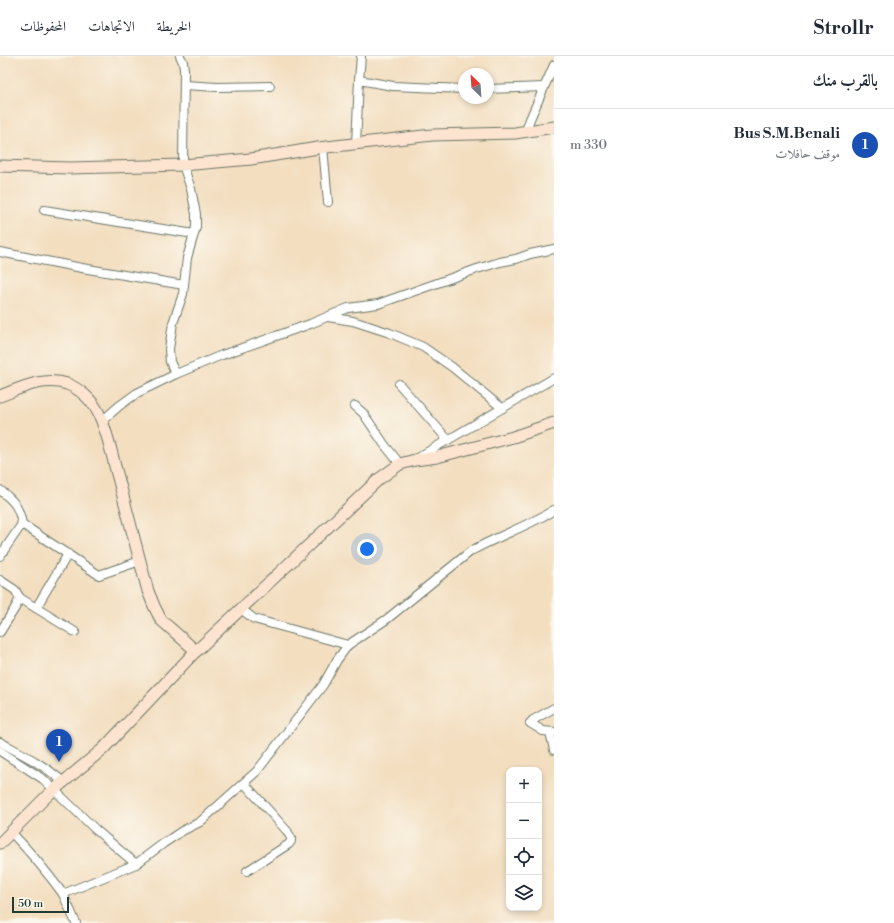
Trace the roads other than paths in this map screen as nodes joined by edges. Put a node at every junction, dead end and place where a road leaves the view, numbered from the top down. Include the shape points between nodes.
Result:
1 (180, 56) edge
2 (361, 56) edge
3 (554, 65) edge
4 (359, 80) junction
5 (184, 85) junction
6 (270, 86) dead end
7 (544, 87) junction
8 (458, 89) edge
9 (494, 89) edge
10 (554, 127) edge
11 (526, 131) junction
12 (356, 144) junction
13 (323, 147) junction
14 (183, 165) junction
15 (0, 166) edge
16 (328, 202) dead end
17 (44, 210) dead end
18 (194, 234) junction
19 (554, 249) edge
20 (0, 252) edge
21 (184, 285) junction
22 (328, 317) junction
23 (176, 374) junction
24 (554, 378) edge
25 (399, 384) dead end
26 (0, 396) edge
27 (355, 406) dead end
28 (502, 408) junction
29 (102, 421) junction
30 (554, 423) edge
31 (448, 440) junction
32 (415, 460) junction
33 (400, 464) junction
34 (0, 490) edge
35 (554, 510) edge
36 (22, 524) junction
37 (68, 554) junction
38 (0, 556) edge
39 (140, 561) junction
40 (0, 580) edge
41 (20, 598) junction
42 (36, 608) junction
43 (241, 609) junction
44 (0, 632) edge
45 (75, 632) dead end
46 (348, 645) junction
47 (196, 651) junction
48 (554, 708) edge
49 (552, 732) edge
50 (0, 742) edge
51 (554, 750) edge
52 (0, 751) edge
53 (244, 783) junction
54 (59, 786) junction
55 (10, 832) junction
56 (0, 843) edge
57 (136, 864) junction
58 (247, 871) dead end
59 (63, 894) junction
60 (76, 923) edge

1 - 5 street via 184,62
2 - 4 street
3 - 7 street
4 - 8 street via 393,86
4 - 12 street
5 - 6 street
5 - 14 street
7 - 9 street
7 - 11 street
10 - 11 main road
11 - 12 main road via 432,135
12 - 13 main road
13 - 14 main road via 251,159
13 - 16 street
14 - 15 main road via 70,168
14 - 18 street via 196,214
17 - 18 street
18 - 21 street via 187,258
19 - 22 street via 500,262 378,304 348,308
20 - 21 street
21 - 23 street via 169,348 170,362
22 - 23 street
22 - 28 street via 353,321 422,347 452,367
23 - 29 street via 137,393
24 - 28 street
25 - 31 street
26 - 29 main road via 27,385 56,381 79,390 90,401
27 - 33 street via 363,413
28 - 31 street
29 - 39 main road
30 - 32 main road via 506,439 438,457
31 - 32 street
32 - 33 main road
33 - 43 main road via 379,479
34 - 36 street via 12,499 20,512
35 - 46 street via 471,551
36 - 37 street
36 - 38 street
37 - 39 street via 99,575
37 - 42 street
39 - 47 main road via 161,620
40 - 41 street via 15,590
41 - 42 street
41 - 44 street
42 - 45 street
43 - 46 street via 254,619
43 - 47 main road
46 - 53 street via 323,685 257,771
47 - 54 main road via 103,748
48 - 49 street via 530,723 542,731
49 - 51 street
50 - 54 street via 47,768
52 - 54 street via 44,780
53 - 57 street via 200,822 182,831
53 - 58 street via 291,838 289,844
54 - 55 main road
54 - 57 street via 96,830
55 - 56 main road
55 - 59 street via 27,848
57 - 59 street
59 - 60 street

